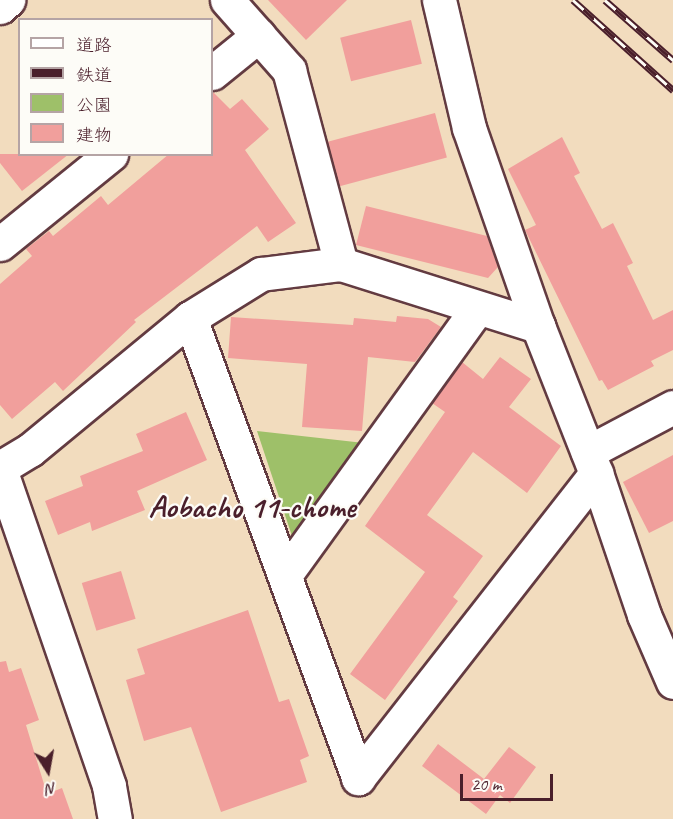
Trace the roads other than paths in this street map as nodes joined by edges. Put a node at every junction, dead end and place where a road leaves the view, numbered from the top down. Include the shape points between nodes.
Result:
1 (8, 0) edge
2 (227, 0) edge
3 (439, 0) edge
4 (0, 7) edge
5 (259, 35) junction
6 (213, 72) edge
7 (109, 156) edge
8 (0, 244) edge
9 (341, 264) junction
10 (477, 309) junction
11 (190, 318) junction
12 (538, 326) junction
13 (673, 406) edge
14 (592, 462) junction
15 (0, 468) edge
16 (285, 575) junction
17 (673, 682) edge
18 (115, 819) edge

1 - 4 street
2 - 5 street
3 - 12 street via 469,128
5 - 6 street
5 - 9 street via 289,70
7 - 8 street
9 - 10 street
9 - 11 street via 261,274
10 - 12 street
10 - 16 street
11 - 15 street via 30,450
11 - 16 street
12 - 14 street
13 - 14 street
14 - 16 street via 358,777
14 - 17 street via 644,615
15 - 18 street via 109,786

